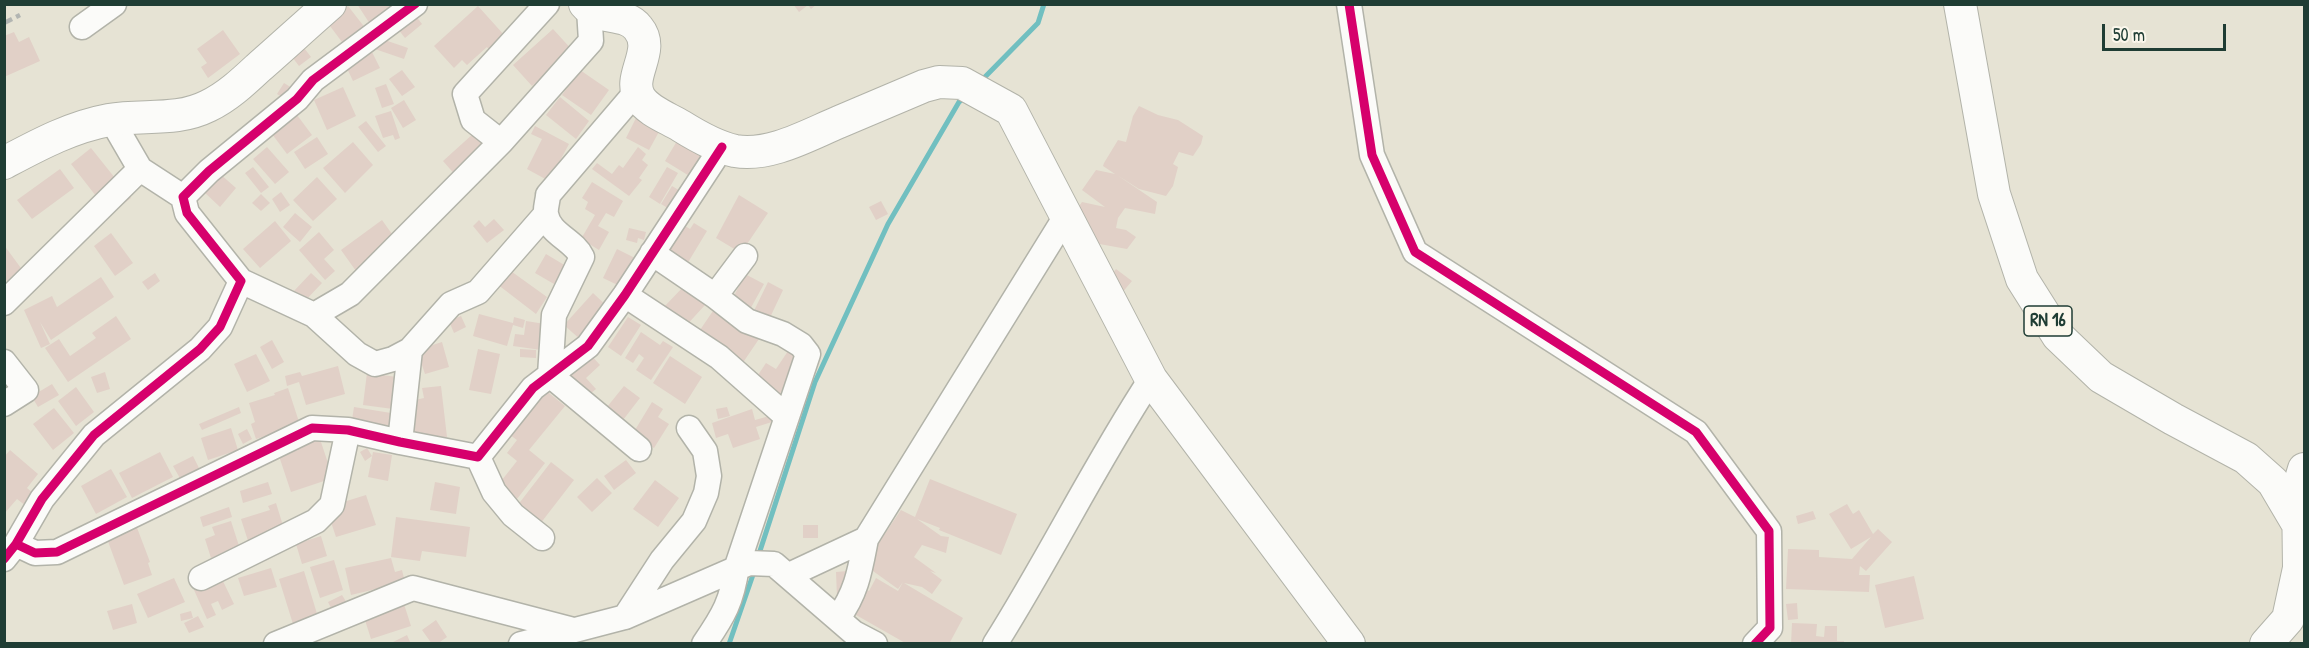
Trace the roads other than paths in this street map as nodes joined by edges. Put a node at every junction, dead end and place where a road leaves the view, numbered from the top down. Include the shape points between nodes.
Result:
1 (114, 4) edge
2 (330, 4) edge
3 (415, 4) edge
4 (548, 4) edge
5 (1349, 4) edge
6 (1960, 4) edge
7 (587, 7) edge
8 (82, 27) dead end
9 (637, 91) junction
10 (111, 119) junction
11 (501, 142) junction
12 (722, 147) junction
13 (4, 163) edge
14 (140, 168) junction
15 (183, 197) junction
16 (546, 214) junction
17 (1066, 216) junction
18 (652, 253) junction
19 (745, 256) dead end
20 (241, 281) junction
21 (625, 295) junction
22 (715, 296) junction
23 (4, 303) edge
24 (314, 315) junction
25 (410, 350) junction
26 (4, 362) edge
27 (550, 375) junction
28 (1151, 380) junction
29 (4, 404) edge
30 (787, 417) junction
31 (689, 428) dead end
32 (348, 430) junction
33 (399, 442) junction
34 (639, 449) dead end
35 (478, 457) junction
36 (2304, 469) edge
37 (2299, 526) junction
38 (542, 538) dead end
39 (866, 539) junction
40 (10, 551) edge
41 (743, 565) junction
42 (782, 569) junction
43 (201, 578) dead end
44 (626, 617) junction
45 (572, 630) junction
46 (853, 635) edge
47 (276, 644) edge
48 (521, 644) edge
49 (704, 644) edge
50 (995, 644) edge
51 (1349, 644) edge
52 (1755, 644) edge
53 (2266, 644) edge

1 - 8 street
2 - 10 main road via 231,92 208,107 162,118
3 - 15 street via 313,80 297,99
4 - 11 street via 465,94 473,120
5 - 52 street via 1372,155 1415,252 1696,432 1769,531 1770,628
6 - 37 main road, RN 16 via 1994,194 2022,279 2058,336 2101,377 2246,458 2273,482
7 - 9 main road via 627,19 638,28 645,54
7 - 11 street via 591,41
9 - 12 main road via 646,106
9 - 16 street via 549,195
10 - 13 main road via 81,126
10 - 14 street
11 - 24 street via 350,294
12 - 17 main road via 761,151 924,86 962,83 1011,110
12 - 18 street
14 - 15 street
14 - 23 street
15 - 20 street via 187,213
16 - 25 street via 478,292 451,304
16 - 27 street via 553,229 578,248 582,257 554,315
17 - 28 main road
17 - 39 street
18 - 21 street
18 - 22 street
19 - 22 street
20 - 24 street
20 - 40 street via 220,327 200,349 94,435 42,500
21 - 27 street via 588,346
21 - 30 street via 719,357
22 - 30 street via 747,321 783,334 808,354
24 - 25 street via 357,354 375,364
25 - 33 street
26 - 29 street via 26,390
27 - 34 street
27 - 35 street via 533,388
28 - 50 street
28 - 51 main road
30 - 41 street
31 - 44 street via 705,451 709,476 706,494 694,521 662,560
32 - 33 street
32 - 40 street via 312,428 57,552
32 - 43 street via 332,505 316,521
33 - 35 street
35 - 38 street via 494,492 513,515
36 - 37 main road via 2298,489
37 - 53 main road via 2299,568 2288,619
39 - 42 street
39 - 46 street via 850,602
41 - 42 street
41 - 44 street
41 - 49 street via 728,608
42 - 46 street
44 - 45 street
45 - 47 street via 413,588
45 - 48 street

